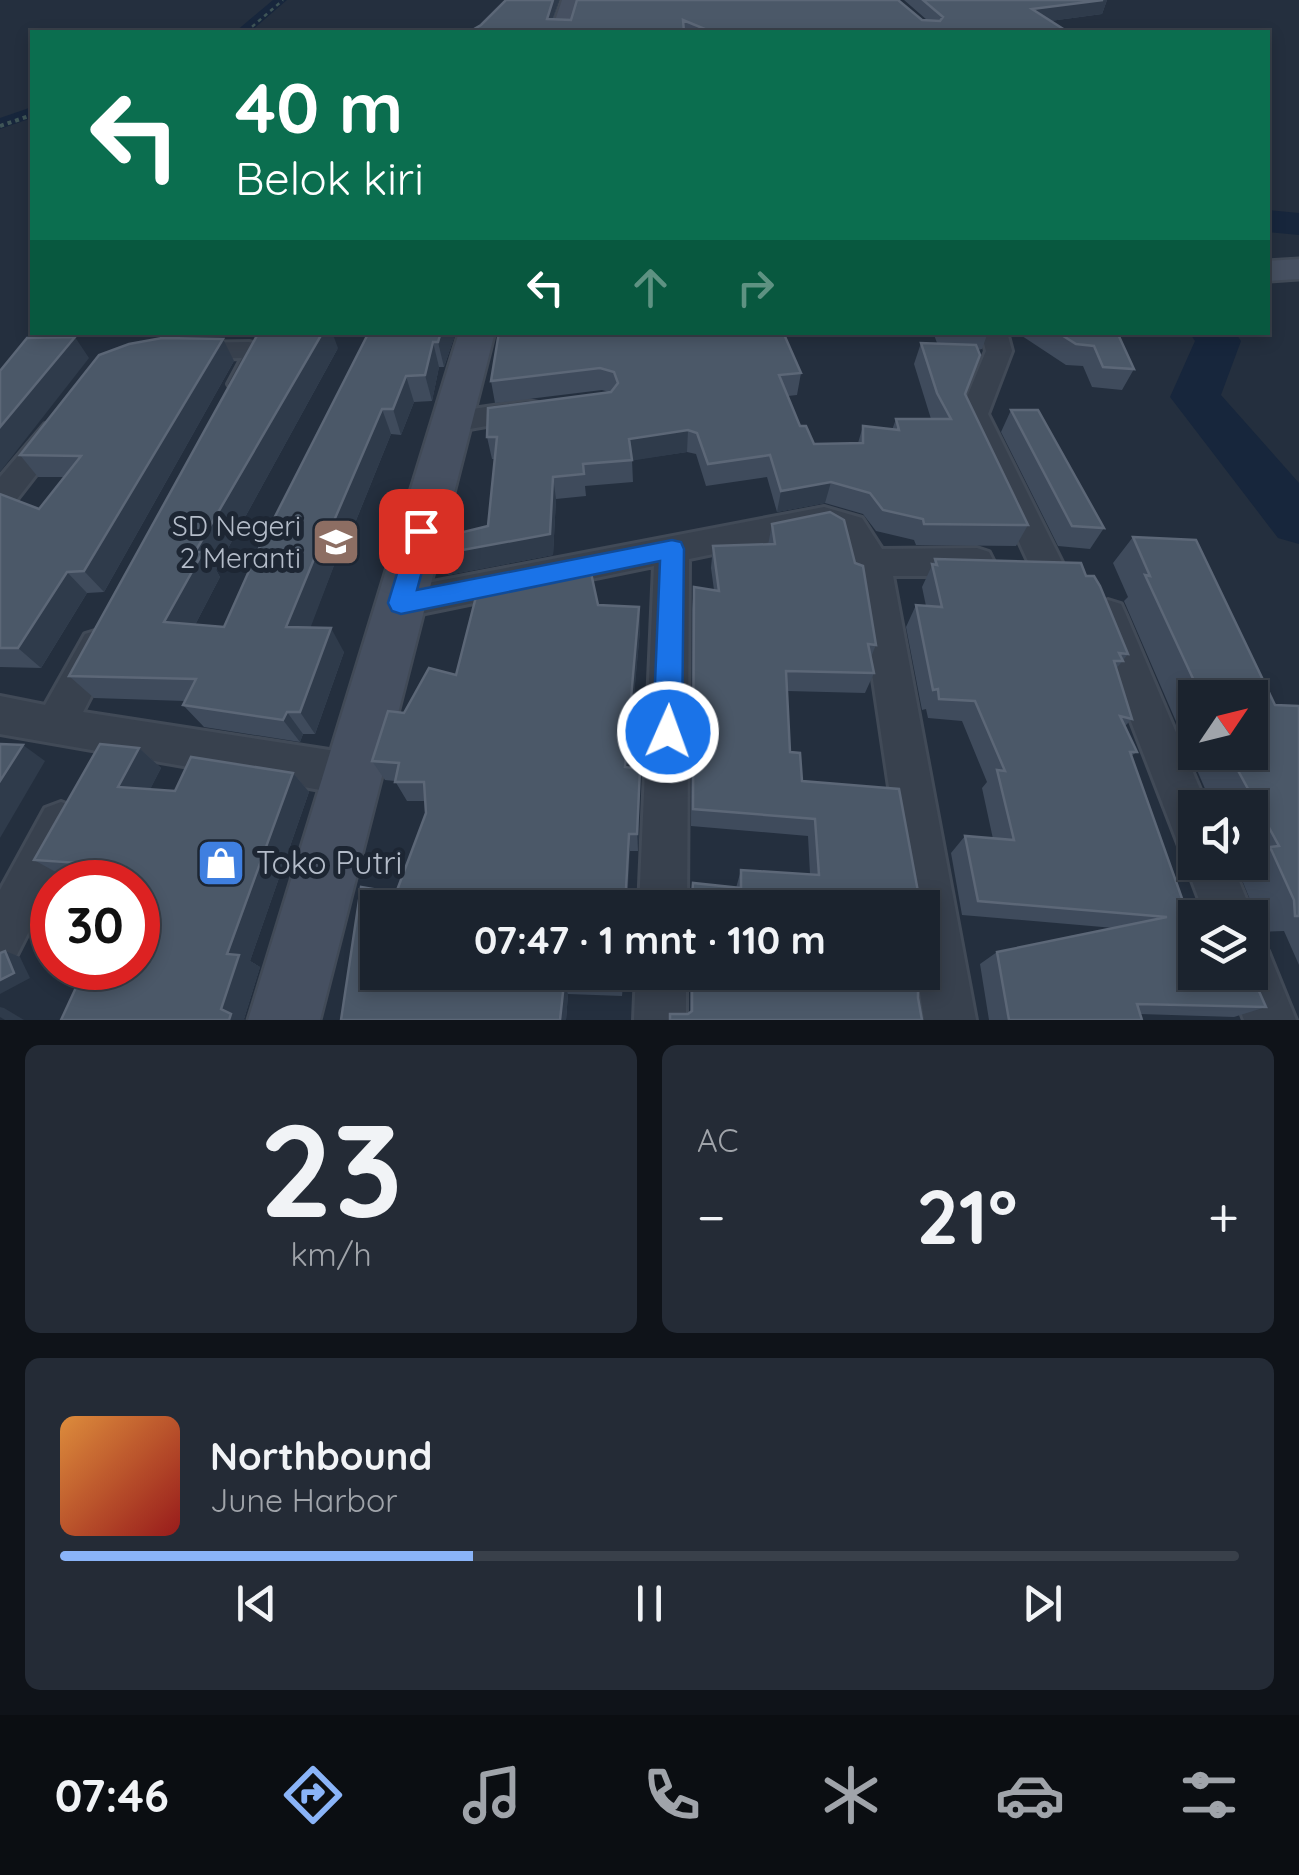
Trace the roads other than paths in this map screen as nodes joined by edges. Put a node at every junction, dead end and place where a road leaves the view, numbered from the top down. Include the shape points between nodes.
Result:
1 (571, 0) edge
2 (561, 30) edge
3 (1299, 269) edge
4 (1270, 271) edge
5 (476, 335) edge
6 (995, 335) edge
7 (158, 352) edge
8 (563, 406) edge
9 (230, 408) edge
10 (68, 413) edge
11 (452, 422) junction
12 (0, 499) edge
13 (672, 549) junction
14 (874, 562) junction
15 (1071, 570) junction
16 (401, 603) junction
17 (110, 625) edge
18 (0, 715) edge
19 (55, 725) junction
20 (93, 764) junction
21 (355, 775) junction
22 (1178, 794) edge
23 (663, 890) edge
24 (0, 938) edge
25 (661, 990) edge
26 (1258, 990) edge
27 (284, 1020) edge
28 (660, 1020) edge
29 (950, 1020) edge
30 (1270, 1020) edge

1 - 2 street
3 - 4 street
5 - 11 street
6 - 15 street via 999,352 974,414
7 - 9 street via 256,354
8 - 11 street
10 - 12 street
11 - 16 street
13 - 14 street via 824,520 850,527
13 - 16 street
13 - 23 street
14 - 15 street
14 - 29 street
15 - 22 street
16 - 21 street
17 - 19 street
18 - 19 street
19 - 20 street
20 - 21 street
20 - 24 street
21 - 27 street
25 - 28 street
26 - 30 street

